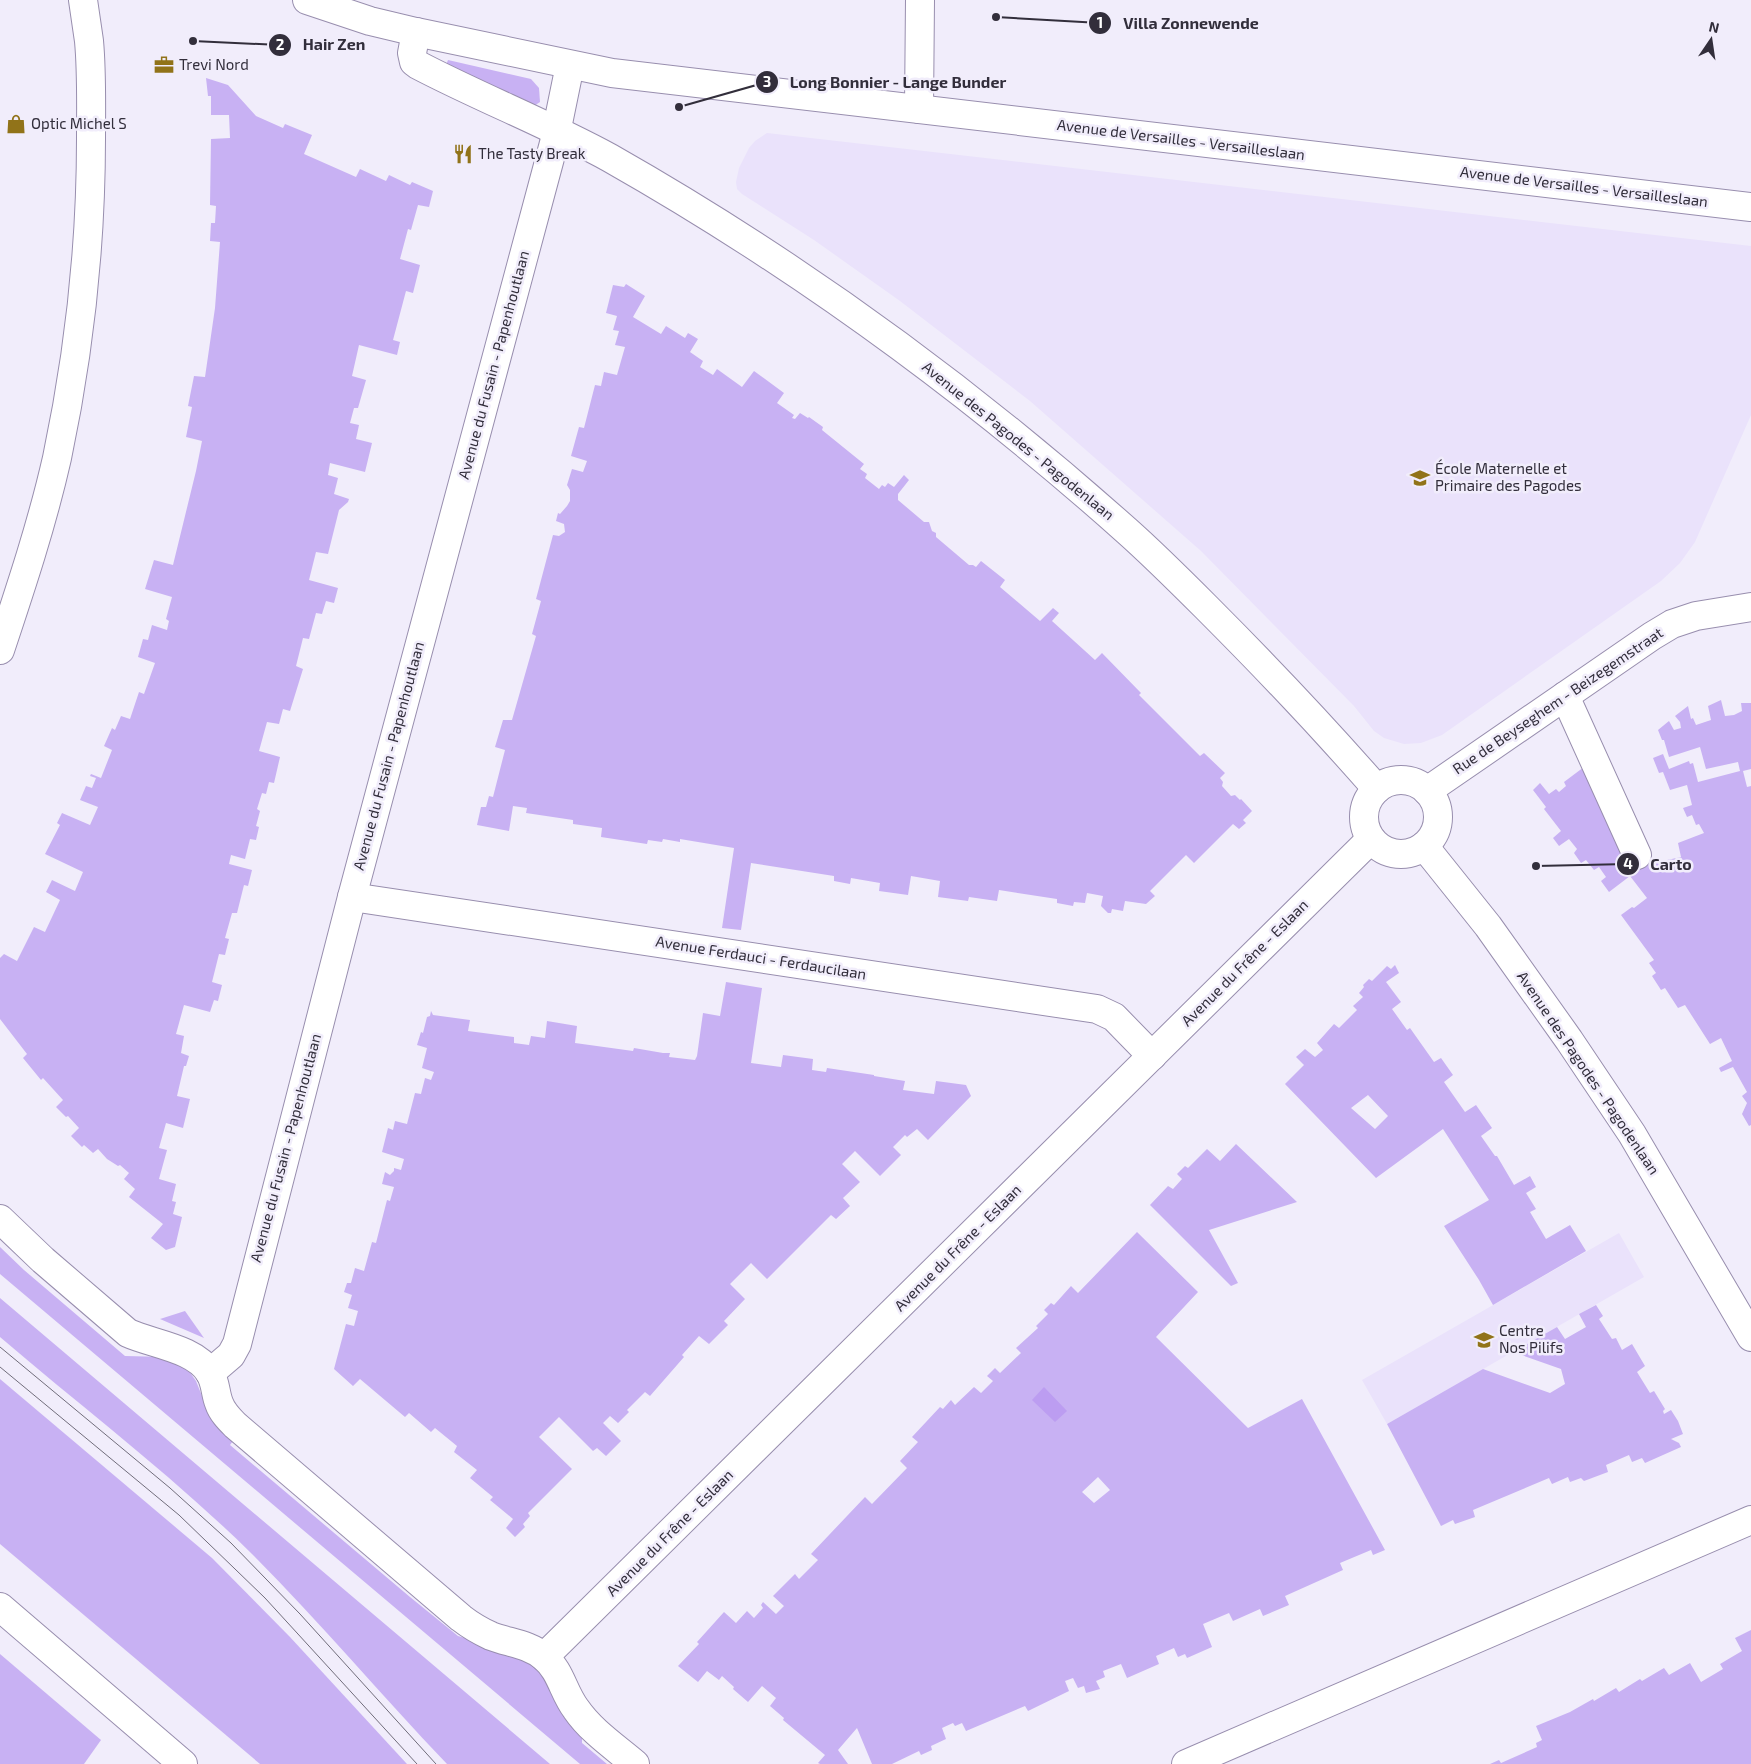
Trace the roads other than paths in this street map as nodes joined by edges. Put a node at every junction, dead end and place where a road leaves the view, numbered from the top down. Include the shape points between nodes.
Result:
1 (83, 0) edge
2 (306, 0) edge
3 (920, 0) edge
4 (416, 32) junction
5 (570, 65) junction
6 (919, 109) junction
7 (556, 132) junction
8 (1751, 207) edge
9 (1751, 607) edge
10 (0, 650) edge
11 (1565, 696) junction
12 (1377, 789) junction
13 (1427, 790) junction
14 (1371, 839) junction
15 (1424, 846) junction
16 (1636, 855) dead end
17 (352, 897) junction
18 (1152, 1056) junction
19 (0, 1220) edge
20 (1751, 1337) edge
21 (210, 1373) junction
22 (1751, 1520) edge
23 (0, 1607) edge
24 (544, 1657) junction
25 (183, 1764) edge
26 (635, 1764) edge
27 (1186, 1764) edge

1 - 10 street via 89,42 91,172 78,338 46,500
2 - 4 street
3 - 6 street
4 - 5 street
4 - 7 street via 412,53 418,65
5 - 6 street, Avenue de Versailles - Versailleslaan via 612,73
5 - 7 street, Avenue du Fusain - Papenhoutlaan
6 - 8 street, Avenue de Versailles - Versailleslaan
7 - 12 street, Avenue des Pagodes - Pagodenlaan via 681,200 836,300 918,359 1025,444 1129,532 1290,692
7 - 17 street, Avenue du Fusain - Papenhoutlaan
9 - 11 street, Rue de Beyseghem - Beizegemstraat via 1696,616 1672,624
11 - 13 street, Rue de Beyseghem - Beizegemstraat
11 - 16 street
12 - 13 street via 1402,780
12 - 14 street via 1370,795 1364,813
13 - 15 street via 1438,813 1435,831
14 - 15 street via 1386,851 1396,854
14 - 18 street, Avenue du Frêne - Eslaan
15 - 20 street, Avenue des Pagodes - Pagodenlaan via 1488,926 1632,1134
17 - 18 street, Avenue Ferdauci - Ferdaucilaan via 1097,1009 1114,1017
17 - 21 street, Avenue du Fusain - Papenhoutlaan via 237,1344 231,1355
18 - 24 street, Avenue du Frêne - Eslaan
19 - 21 street via 128,1333 186,1354
21 - 24 street via 219,1403 234,1425 439,1600 477,1629 522,1645
22 - 27 street
23 - 25 street
24 - 26 street via 560,1676 581,1716

